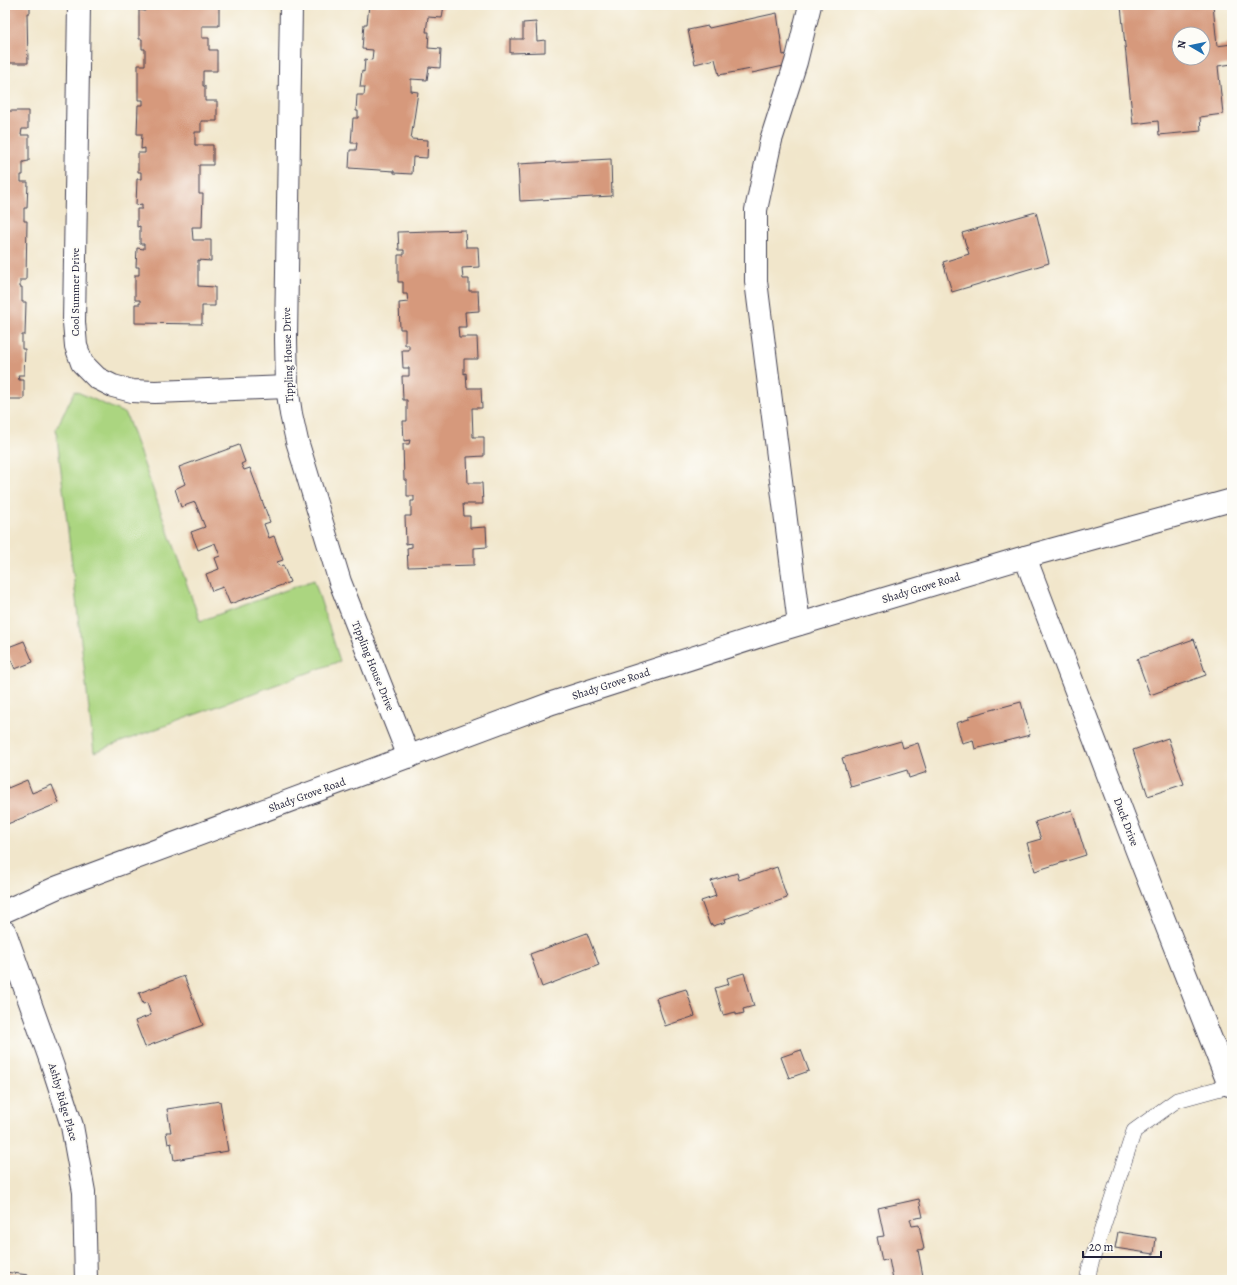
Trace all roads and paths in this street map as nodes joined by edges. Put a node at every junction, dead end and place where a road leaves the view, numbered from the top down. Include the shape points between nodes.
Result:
1 (79, 5) edge
2 (291, 5) edge
3 (810, 5) edge
4 (287, 387) junction
5 (1232, 500) edge
6 (1025, 557) junction
7 (799, 624) junction
8 (409, 757) junction
9 (5, 911) edge
10 (5, 932) edge
11 (1230, 1085) edge
12 (86, 1280) edge
13 (1087, 1280) edge

1 - 4 street, Cool Summer Drive via 74,322 76,346 82,363 97,378 112,386 132,391
2 - 4 street, Tippling House Drive
3 - 7 street via 796,62 771,140 756,210 756,281
4 - 8 street, Tippling House Drive via 297,442 340,582
5 - 6 street, Shady Grove Road
6 - 7 street, Shady Grove Road
6 - 11 street, Duck Drive via 1137,851
7 - 8 street, Shady Grove Road via 552,703
8 - 9 street, Shady Grove Road via 58,887
10 - 12 street, Ashby Ridge Place via 72,1126 84,1192
11 - 13 lane via 1177,1100 1134,1131

